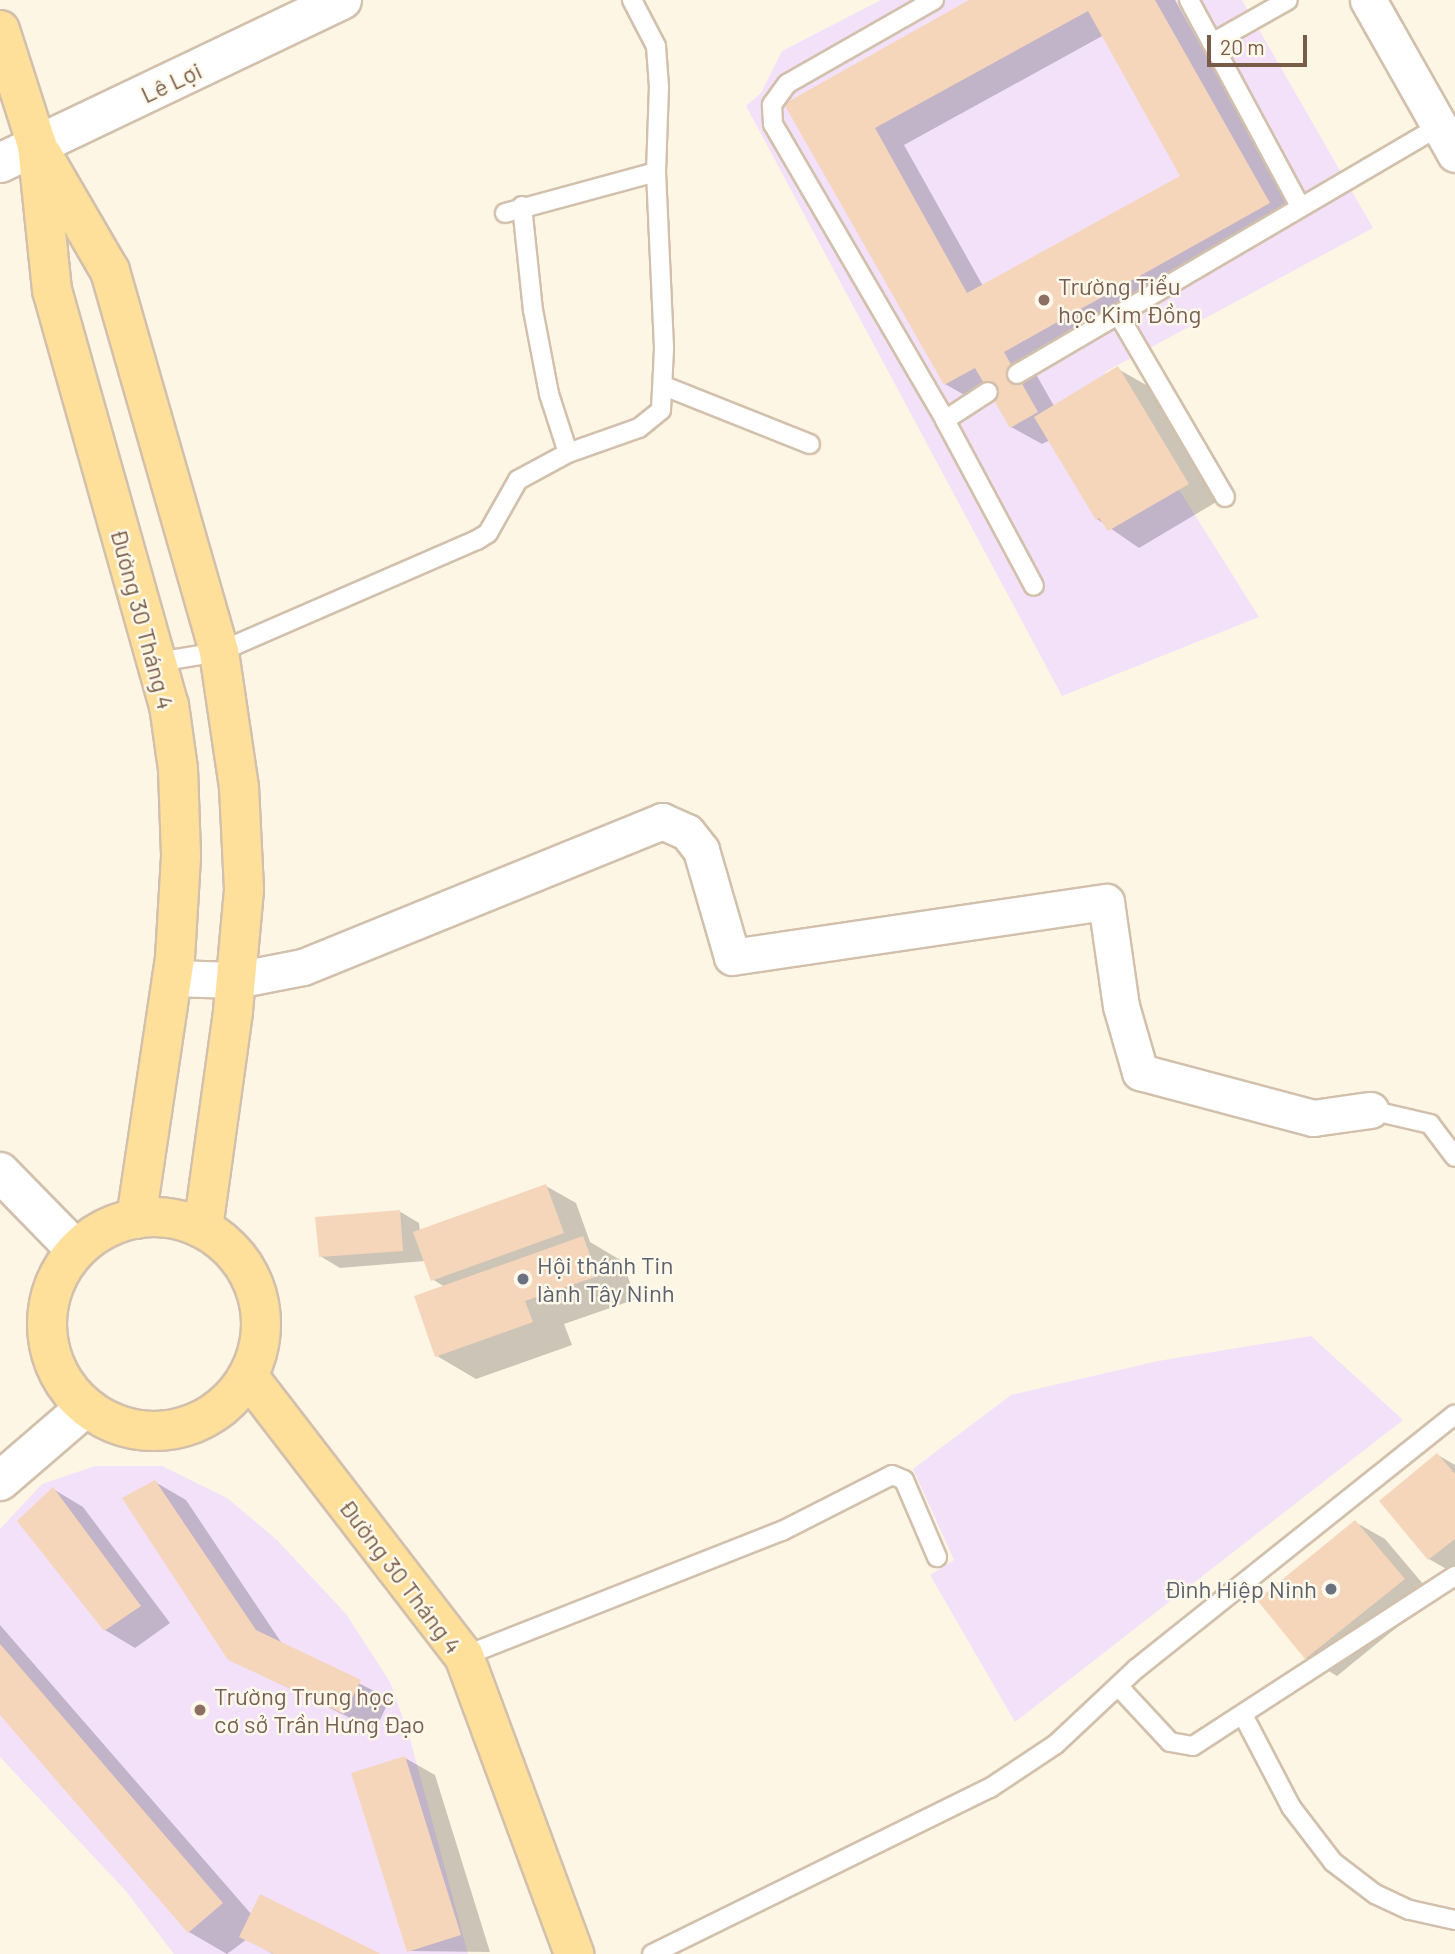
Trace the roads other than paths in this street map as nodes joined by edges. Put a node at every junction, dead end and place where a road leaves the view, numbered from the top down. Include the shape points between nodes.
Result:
1 (342, 0) edge
2 (632, 0) edge
3 (934, 0) edge
4 (1189, 0) edge
5 (1288, 0) edge
6 (1368, 0) edge
7 (0, 30) edge
8 (1212, 43) junction
9 (1450, 143) edge
10 (37, 145) junction
11 (0, 163) edge
12 (656, 172) junction
13 (1300, 206) junction
14 (1118, 314) junction
15 (1017, 374) dead end
16 (664, 386) junction
17 (988, 392) dead end
18 (944, 420) junction
19 (810, 444) dead end
20 (568, 453) junction
21 (1225, 497) dead end
22 (1034, 586) dead end
23 (219, 652) junction
24 (158, 662) junction
25 (171, 978) junction
26 (236, 980) junction
27 (1370, 1110) joint
28 (1455, 1157) edge
29 (0, 1172) edge
30 (136, 1219) junction
31 (203, 1229) junction
32 (76, 1250) junction
33 (248, 1376) junction
34 (86, 1407) junction
35 (1455, 1414) edge
36 (0, 1481) edge
37 (937, 1557) dead end
38 (1455, 1576) edge
39 (464, 1656) junction
40 (1118, 1686) junction
41 (1243, 1715) junction
42 (1455, 1920) edge
43 (574, 1954) edge
44 (652, 1954) edge

1 - 10 street, Lê Lợi
2 - 12 lane via 656,46
3 - 18 lane via 787,84 772,105 773,124
4 - 8 lane
5 - 8 lane
6 - 9 street
7 - 10 main road, Đường 30 Tháng 4
8 - 13 lane
9 - 13 lane
10 - 11 street, Lê Lợi
10 - 23 main road via 110,271
10 - 24 main road, Đường 30 Tháng 4 via 52,290
12 - 16 lane
12 - 20 lane via 514,209 544,370
13 - 14 lane
14 - 15 lane
14 - 21 lane
16 - 19 lane
16 - 20 lane via 661,411 639,428
17 - 18 lane
18 - 22 lane
20 - 23 lane via 518,480 488,533 477,540
23 - 24 lane
23 - 26 main road via 239,787 244,890
24 - 25 main road, Đường 30 Tháng 4 via 178,769 181,857
25 - 26 street
25 - 30 main road, Đường 30 Tháng 4
26 - 27 street via 303,967 662,821 687,832 701,850 732,957 1106,902 1121,1006 1140,1072 1313,1118
26 - 31 main road
27 - 28 lane via 1430,1124
29 - 32 street
30 - 31 main road via 171,1219
30 - 32 main road via 99,1231
31 - 33 main road via 238,1257 255,1284 262,1315 260,1346
32 - 34 main road via 56,1279 47,1313 50,1348 58,1370
33 - 34 main road via 229,1400 204,1419 175,1429 143,1430 113,1423
33 - 39 main road, Đường 30 Tháng 4
34 - 36 street
35 - 40 lane
37 - 39 lane via 904,1480 892,1475 782,1531
38 - 41 lane
39 - 43 main road, Đường 30 Tháng 4
40 - 41 lane via 1178,1747 1200,1744
40 - 44 lane via 1056,1744 990,1788
41 - 42 lane via 1291,1807 1333,1862 1375,1894 1410,1910

